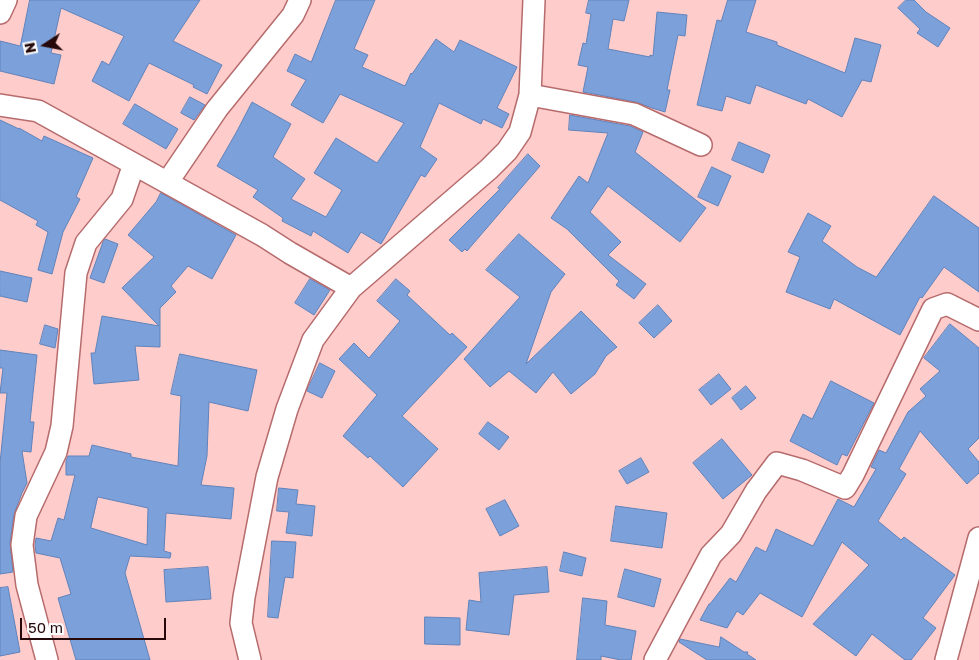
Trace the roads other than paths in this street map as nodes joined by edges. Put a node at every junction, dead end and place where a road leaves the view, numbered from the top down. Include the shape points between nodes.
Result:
1 (6, 0) edge
2 (300, 0) edge
3 (534, 0) edge
4 (0, 13) edge
5 (530, 95) junction
6 (0, 105) edge
7 (701, 145) dead end
8 (134, 164) junction
9 (170, 184) junction
10 (351, 288) junction
11 (979, 320) edge
12 (979, 538) edge
13 (47, 660) edge
14 (250, 660) edge
15 (655, 660) edge
16 (946, 660) edge

1 - 4 street
2 - 9 street via 293,15 217,110 173,174
3 - 5 street
5 - 7 street via 634,114
5 - 10 street via 520,132 507,151
6 - 8 street via 38,111
8 - 9 street
8 - 13 street via 122,199 86,243 76,273 62,426 56,452 26,516 22,545 26,577
9 - 10 street
10 - 14 street via 313,340 287,409 267,477 241,623
11 - 15 street via 946,304 933,309 845,488 777,463 731,534 711,555
12 - 16 street

